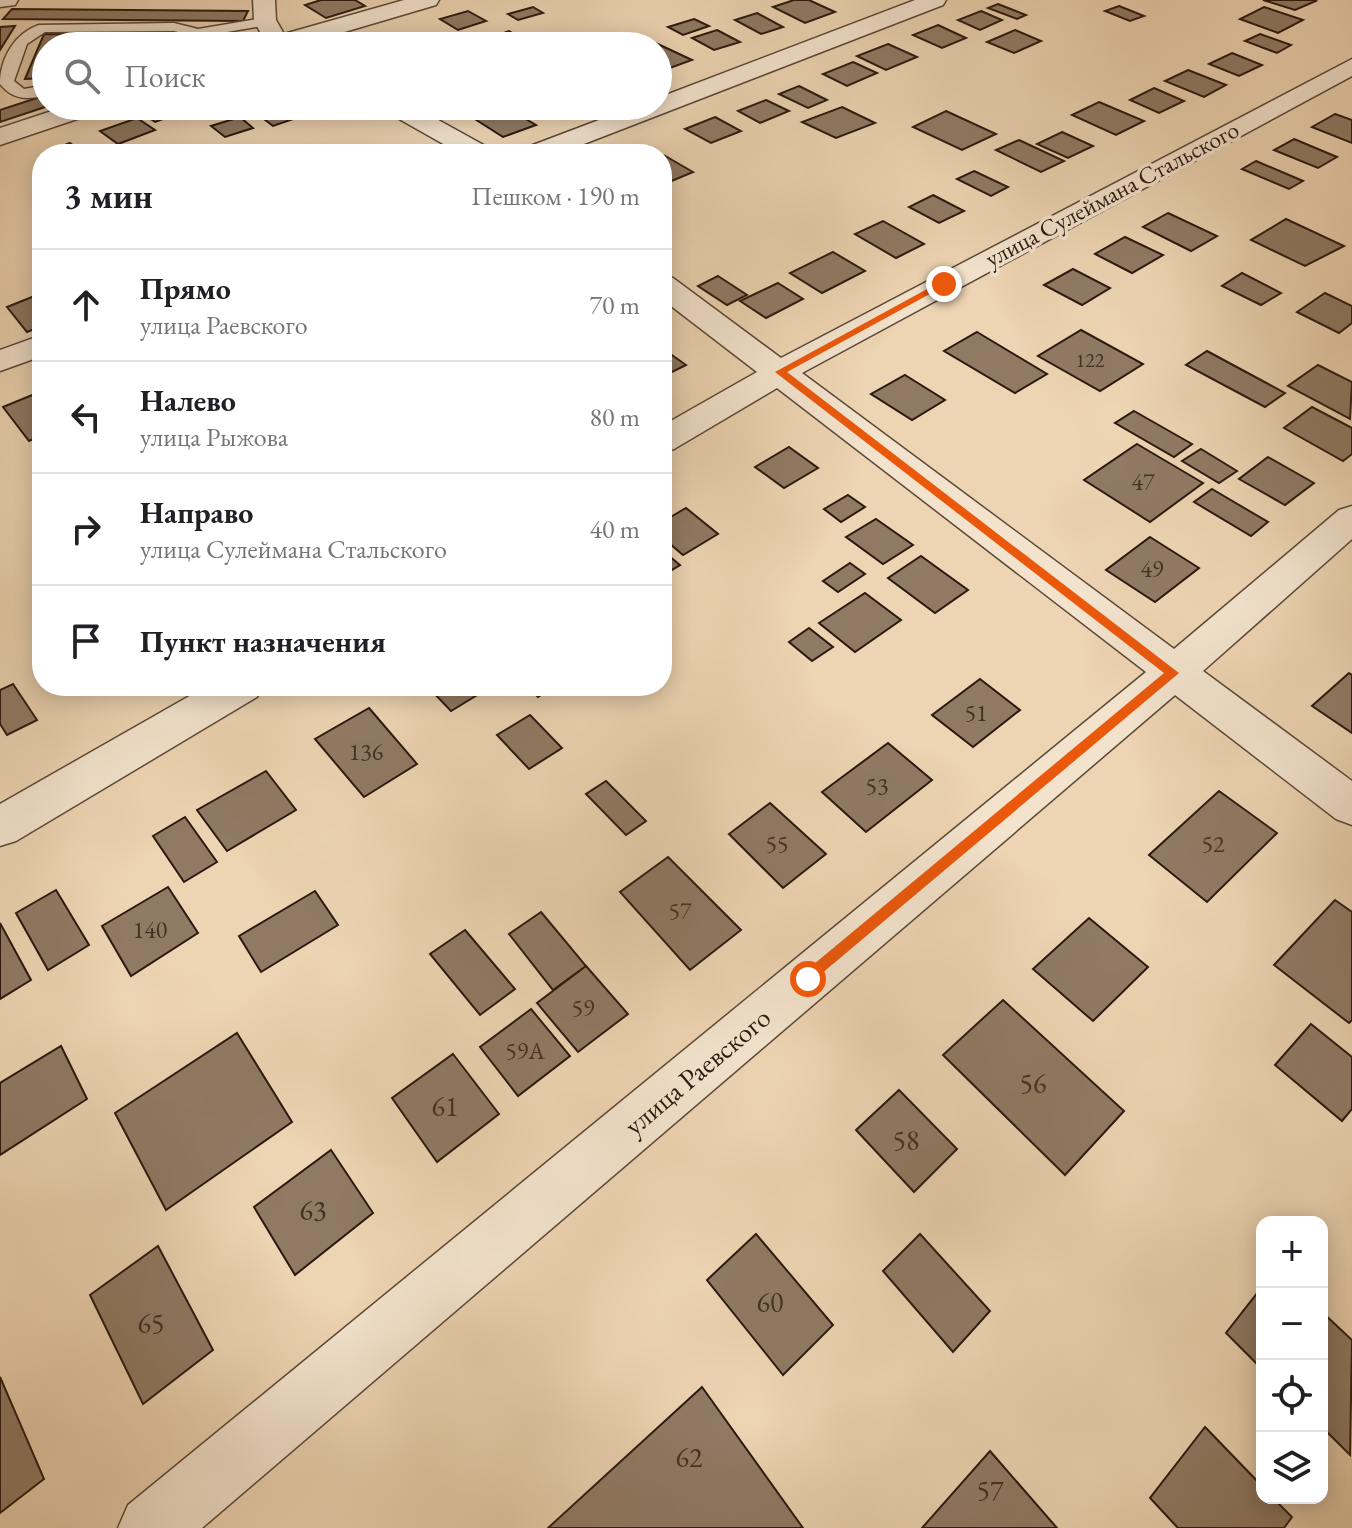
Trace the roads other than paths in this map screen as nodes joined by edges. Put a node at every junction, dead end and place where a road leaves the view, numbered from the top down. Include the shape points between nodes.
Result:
1 (0, 0) edge
2 (7, 0) edge
3 (428, 0) edge
4 (935, 0) edge
5 (264, 11) edge
6 (194, 32) edge
7 (201, 32) edge
8 (272, 32) edge
9 (321, 32) edge
10 (1352, 66) edge
11 (32, 94) edge
12 (672, 101) edge
13 (50, 120) edge
14 (419, 120) edge
15 (623, 120) edge
16 (0, 137) edge
17 (462, 144) edge
18 (560, 144) edge
19 (672, 291) edge
20 (32, 349) edge
21 (0, 361) edge
22 (780, 372) junction
23 (672, 435) edge
24 (1352, 519) edge
25 (1173, 673) junction
26 (225, 696) edge
27 (1352, 806) edge
28 (0, 827) edge
29 (151, 1528) edge

1 - 2 street
3 - 9 street
4 - 12 street
5 - 7 lane
5 - 8 street
6 - 11 lane via 174,27 28,32 6,81 14,92
10 - 22 street, улица Сулеймана Стальского
13 - 16 street
14 - 17 street
15 - 18 street
19 - 22 street
20 - 21 street
22 - 23 street, улица Сулеймана Стальского
22 - 25 street
24 - 25 street, улица Раевского
25 - 27 street
25 - 29 street, улица Раевского
26 - 28 street

